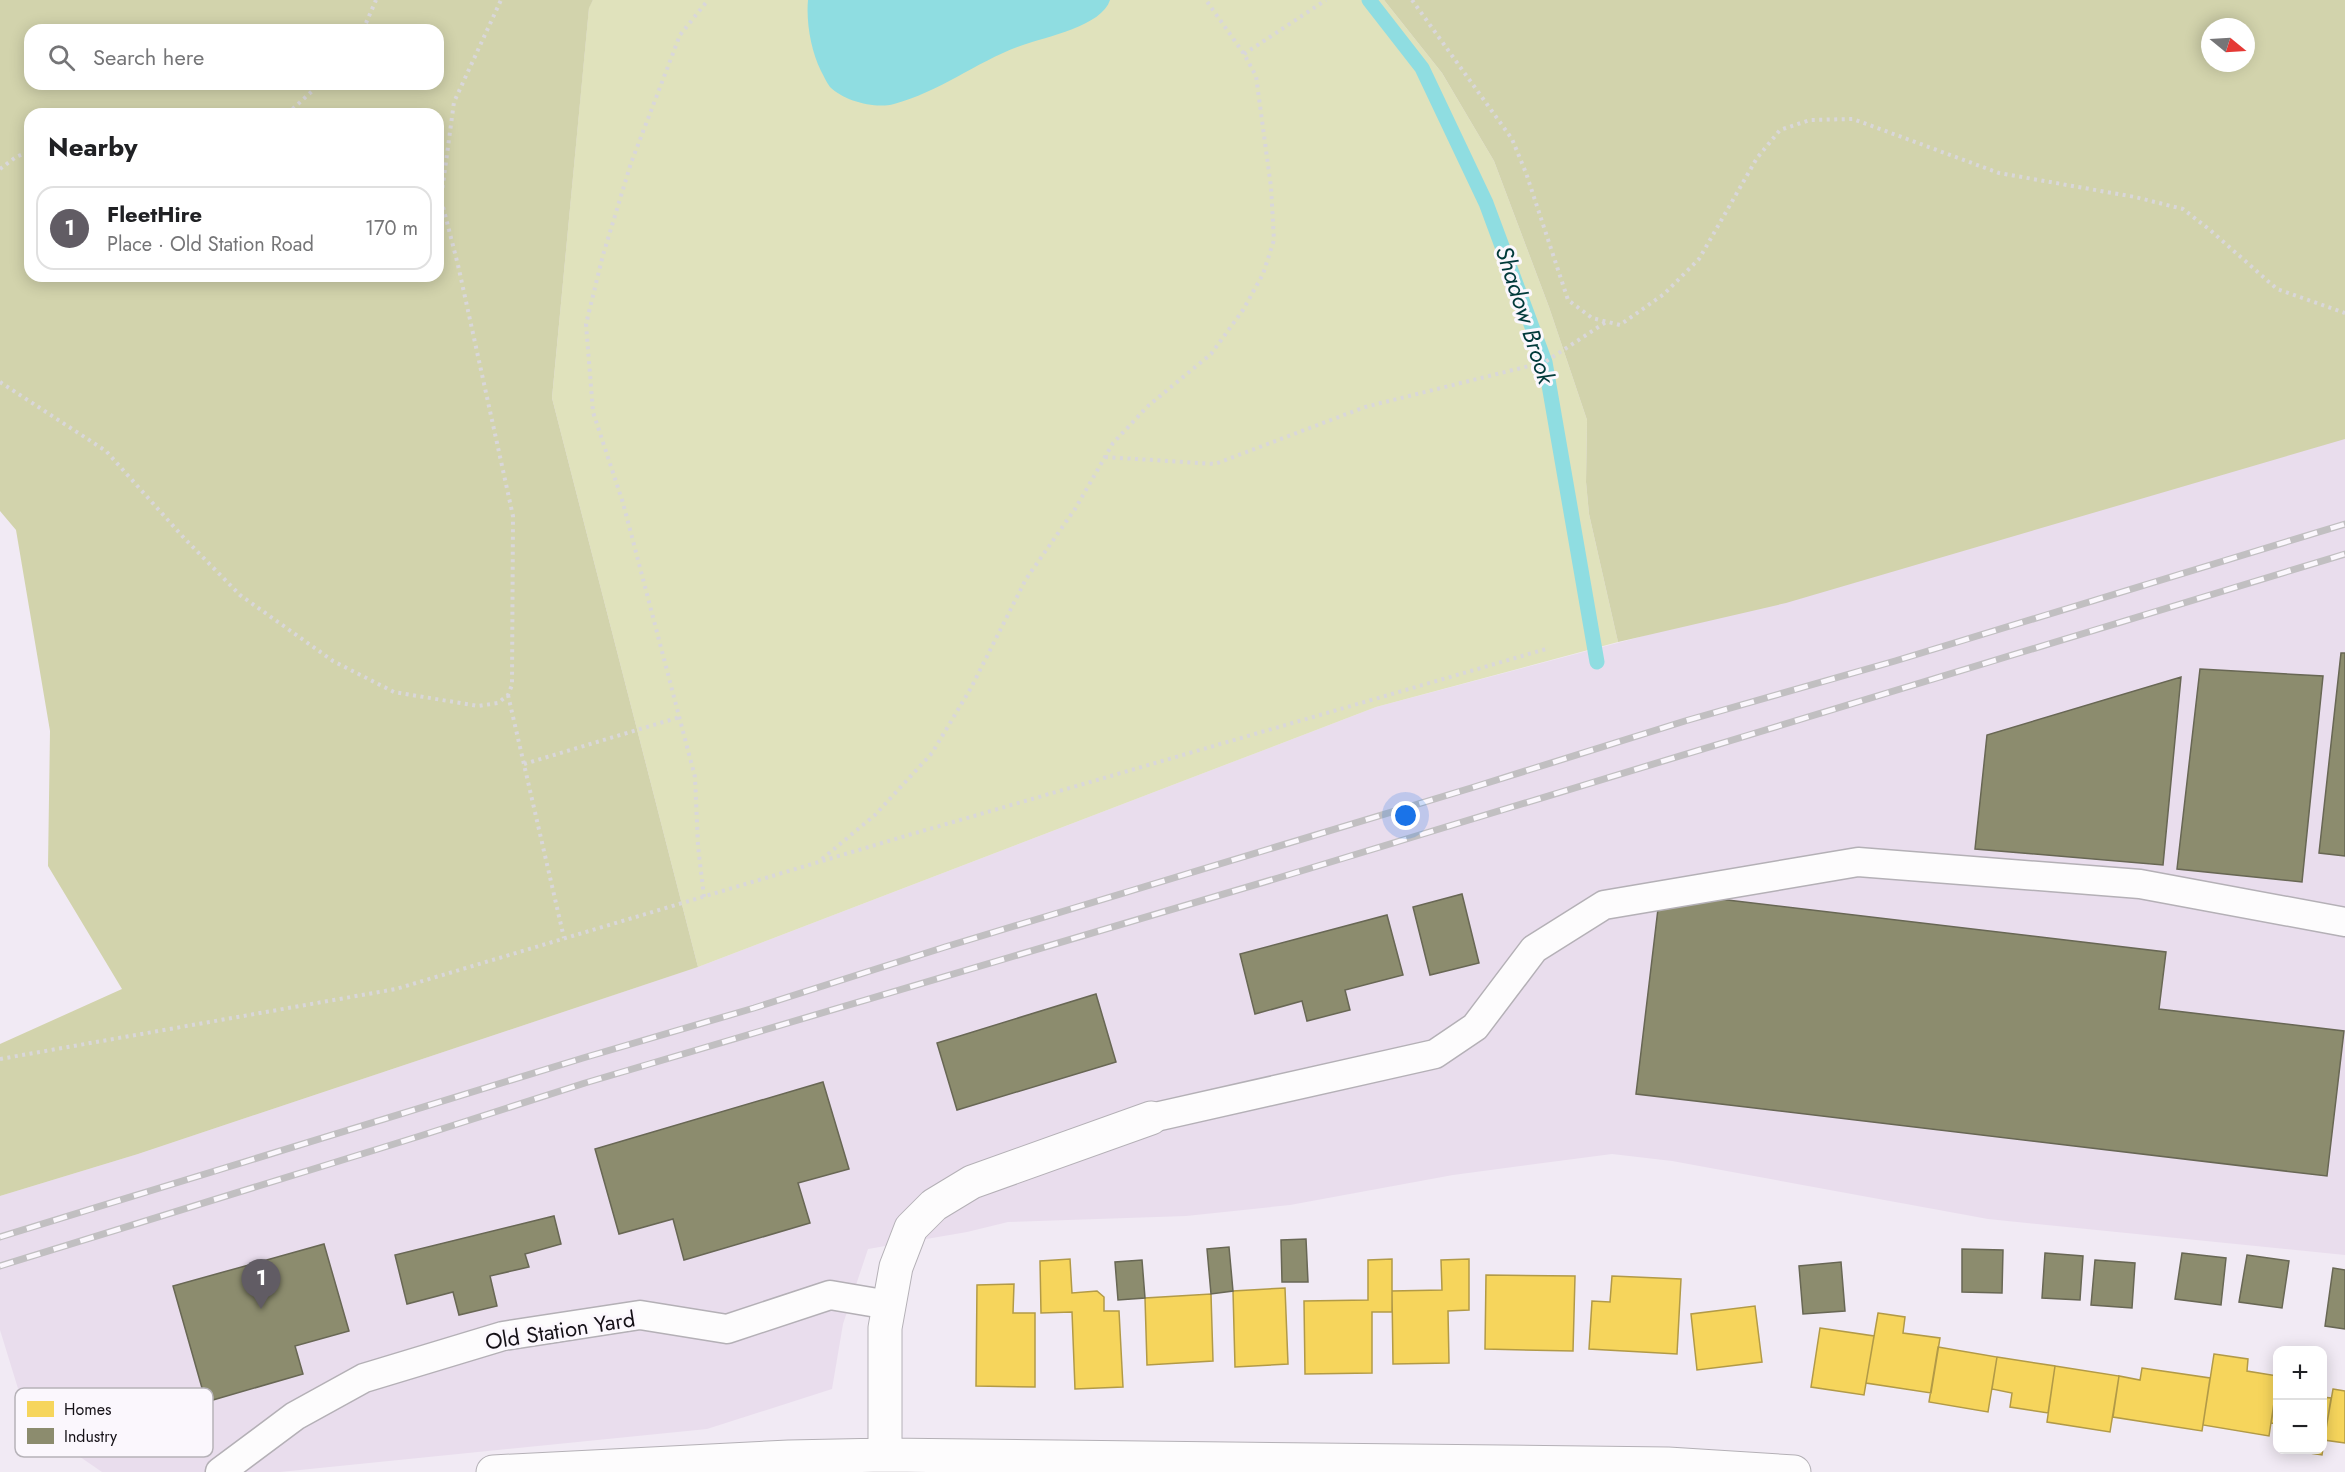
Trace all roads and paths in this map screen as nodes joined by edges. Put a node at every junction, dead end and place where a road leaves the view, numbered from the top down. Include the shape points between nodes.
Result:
1 (375, 0) edge
2 (501, 0) edge
3 (708, 0) edge
4 (1206, 0) edge
5 (1326, 0) edge
6 (1412, 0) edge
7 (365, 24) edge
8 (1244, 54) junction
9 (313, 90) edge
10 (294, 108) edge
11 (24, 154) edge
12 (0, 169) edge
13 (444, 177) edge
14 (444, 211) edge
15 (2345, 313) edge
16 (1606, 322) junction
17 (0, 382) edge
18 (1106, 457) junction
19 (1546, 649) dead end
20 (508, 695) junction
21 (680, 717) junction
22 (524, 764) junction
23 (819, 862) junction
24 (704, 897) junction
25 (2345, 922) edge
26 (564, 938) junction
27 (0, 1059) edge
28 (1151, 1118) joint
29 (889, 1305) junction
30 (885, 1455) junction
31 (220, 1472) edge
32 (493, 1472) edge
33 (1794, 1472) edge

1 - 7 path
2 - 13 path via 454,102
3 - 21 path via 680,35 631,163 586,324 592,412 623,503
4 - 8 path
5 - 8 path
6 - 16 path via 1512,139 1568,300 1592,318
8 - 18 path via 1256,75 1271,187 1274,240 1263,274 1211,354 1148,406 1113,443
9 - 10 path
11 - 12 path
14 - 20 path via 513,516 512,686
15 - 16 path via 2277,289 2183,209 1999,173 1853,119 1810,120 1780,130 1757,158 1699,259 1664,294 1620,325
16 - 18 path via 1545,362 1365,407 1215,464
17 - 20 path via 106,451 240,595 333,661 394,692 478,706 498,703
18 - 23 path via 1026,579 971,688 932,753 875,815
19 - 23 path
20 - 22 path
21 - 22 path
21 - 24 path via 695,777
22 - 26 path
23 - 24 path
24 - 26 path
25 - 28 lane via 2140,884 1858,862 1604,905 1534,949 1475,1027 1435,1054
26 - 27 path via 396,989
28 - 29 street via 972,1182 934,1205 911,1228 896,1267
29 - 30 street via 885,1328
29 - 31 lane, Old Station Yard via 830,1295 727,1329 640,1316 503,1336 364,1378 295,1416
30 - 32 street
30 - 33 street via 1668,1464

